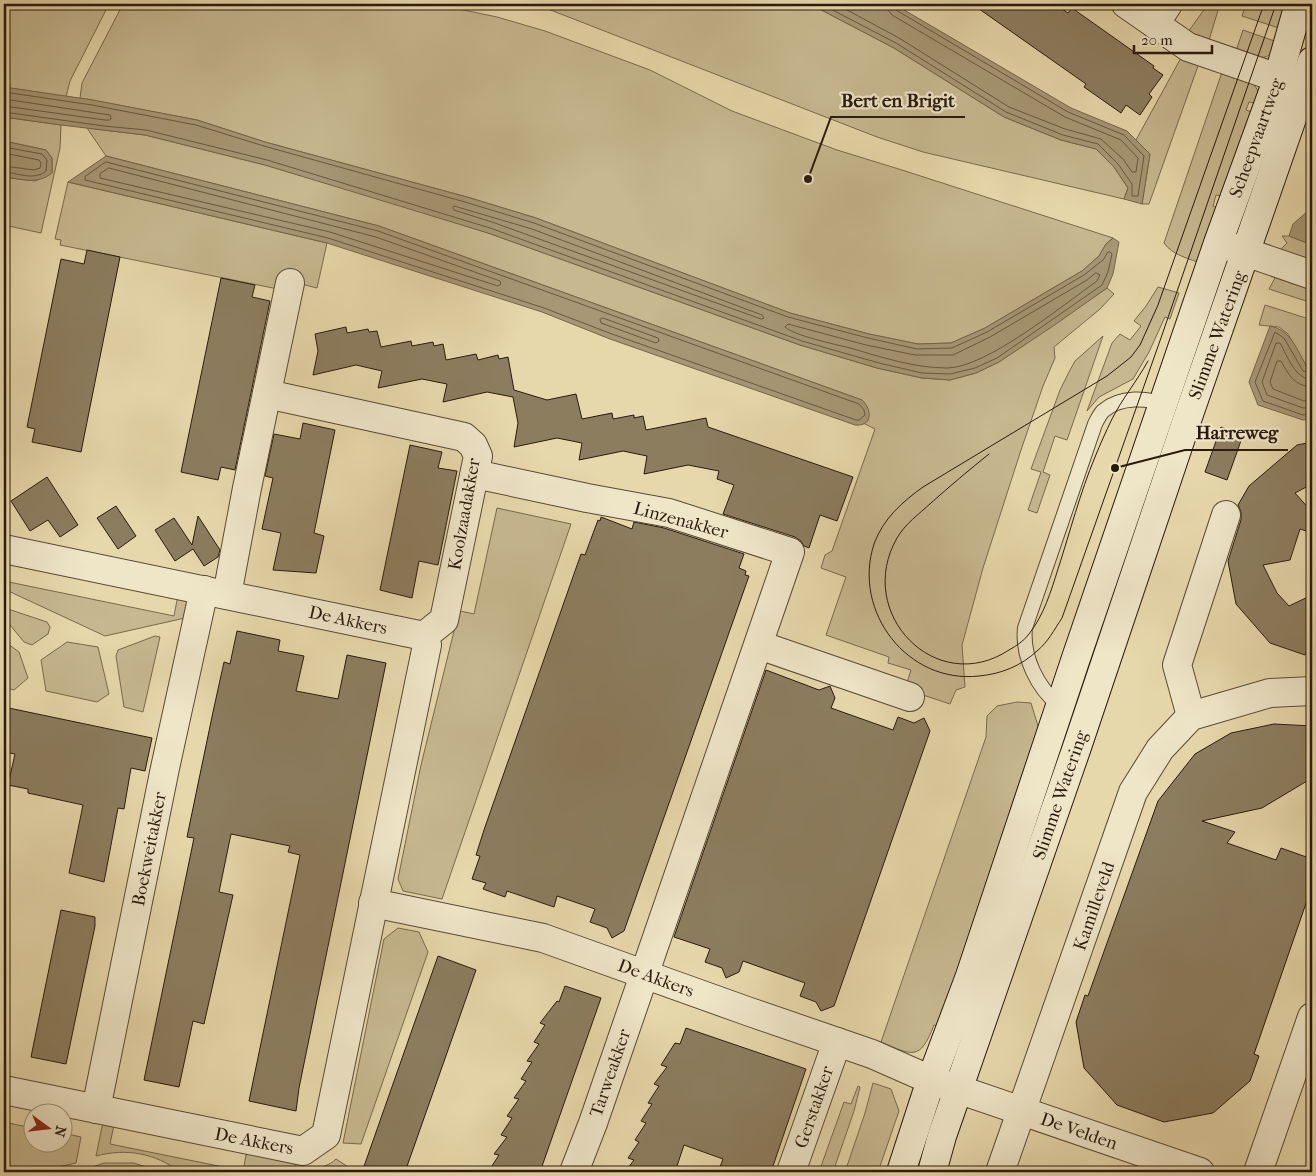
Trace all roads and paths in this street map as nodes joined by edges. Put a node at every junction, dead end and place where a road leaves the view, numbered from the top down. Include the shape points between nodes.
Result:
1 (1126, 4) edge
2 (1299, 4) edge
3 (1162, 14) edge
4 (1302, 77) edge
5 (1218, 243) junction
6 (1246, 253) junction
7 (1312, 275) edge
8 (290, 283) dead end
9 (267, 394) junction
10 (1176, 410) junction
11 (475, 474) junction
12 (1226, 515) dead end
13 (4, 548) edge
14 (216, 592) junction
15 (424, 636) junction
16 (759, 646) junction
17 (1312, 691) edge
18 (910, 697) dead end
19 (1060, 706) junction
20 (1191, 716) junction
21 (373, 903) junction
22 (645, 974) junction
23 (1312, 1017) edge
24 (837, 1042) junction
25 (931, 1080) junction
26 (4, 1090) edge
27 (958, 1090) junction
28 (96, 1109) junction
29 (1021, 1111) junction
30 (574, 1172) edge
31 (791, 1172) edge
32 (900, 1172) edge
33 (932, 1172) edge
34 (1000, 1172) edge
35 (1200, 1172) edge
36 (1258, 1172) edge

1 - 3 street
2 - 4 street, Scheepvaartweg
3 - 4 street via 1188,47
4 - 5 street, Scheepvaartweg
4 - 6 street, Scheepvaartweg
5 - 6 street
5 - 10 street, Slimme Watering
6 - 7 street
6 - 10 street, Slimme Watering
8 - 9 street
9 - 11 street, Koolzaadakker via 464,437 478,456
9 - 14 street
10 - 19 street, Slimme Watering
10 - 19 lane, Slimme Watering via 1140,398 1112,405 1102,412 1095,424 1025,628 1024,640 1035,676 1050,698
10 - 27 street, Slimme Watering via 1077,747
11 - 15 street, Koolzaadakker via 444,620
11 - 16 street, Linzenakker via 669,513 790,552
12 - 20 street via 1177,665
13 - 14 street, De Akkers
14 - 15 street, De Akkers
14 - 28 street, Boekweitakker via 165,768
15 - 21 street, De Akkers via 428,645
16 - 18 street
16 - 22 street, Linzenakker
17 - 20 street via 1270,693
19 - 25 street, Slimme Watering via 970,976
20 - 29 street, Kamilleveld via 1160,749 1133,792
21 - 22 street, De Akkers via 543,938
21 - 28 street, De Akkers via 326,1135 303,1150
22 - 24 street, De Akkers
22 - 30 street, Tarweakker
23 - 36 street
24 - 25 street, De Akkers
24 - 31 street, Gerstakker
25 - 27 street, De Velden
25 - 32 street, Slimme Watering
26 - 28 street, De Akkers
27 - 29 street, De Velden
27 - 33 street, Slimme Watering
29 - 34 street, Kamilleveld
29 - 35 street, De Velden

